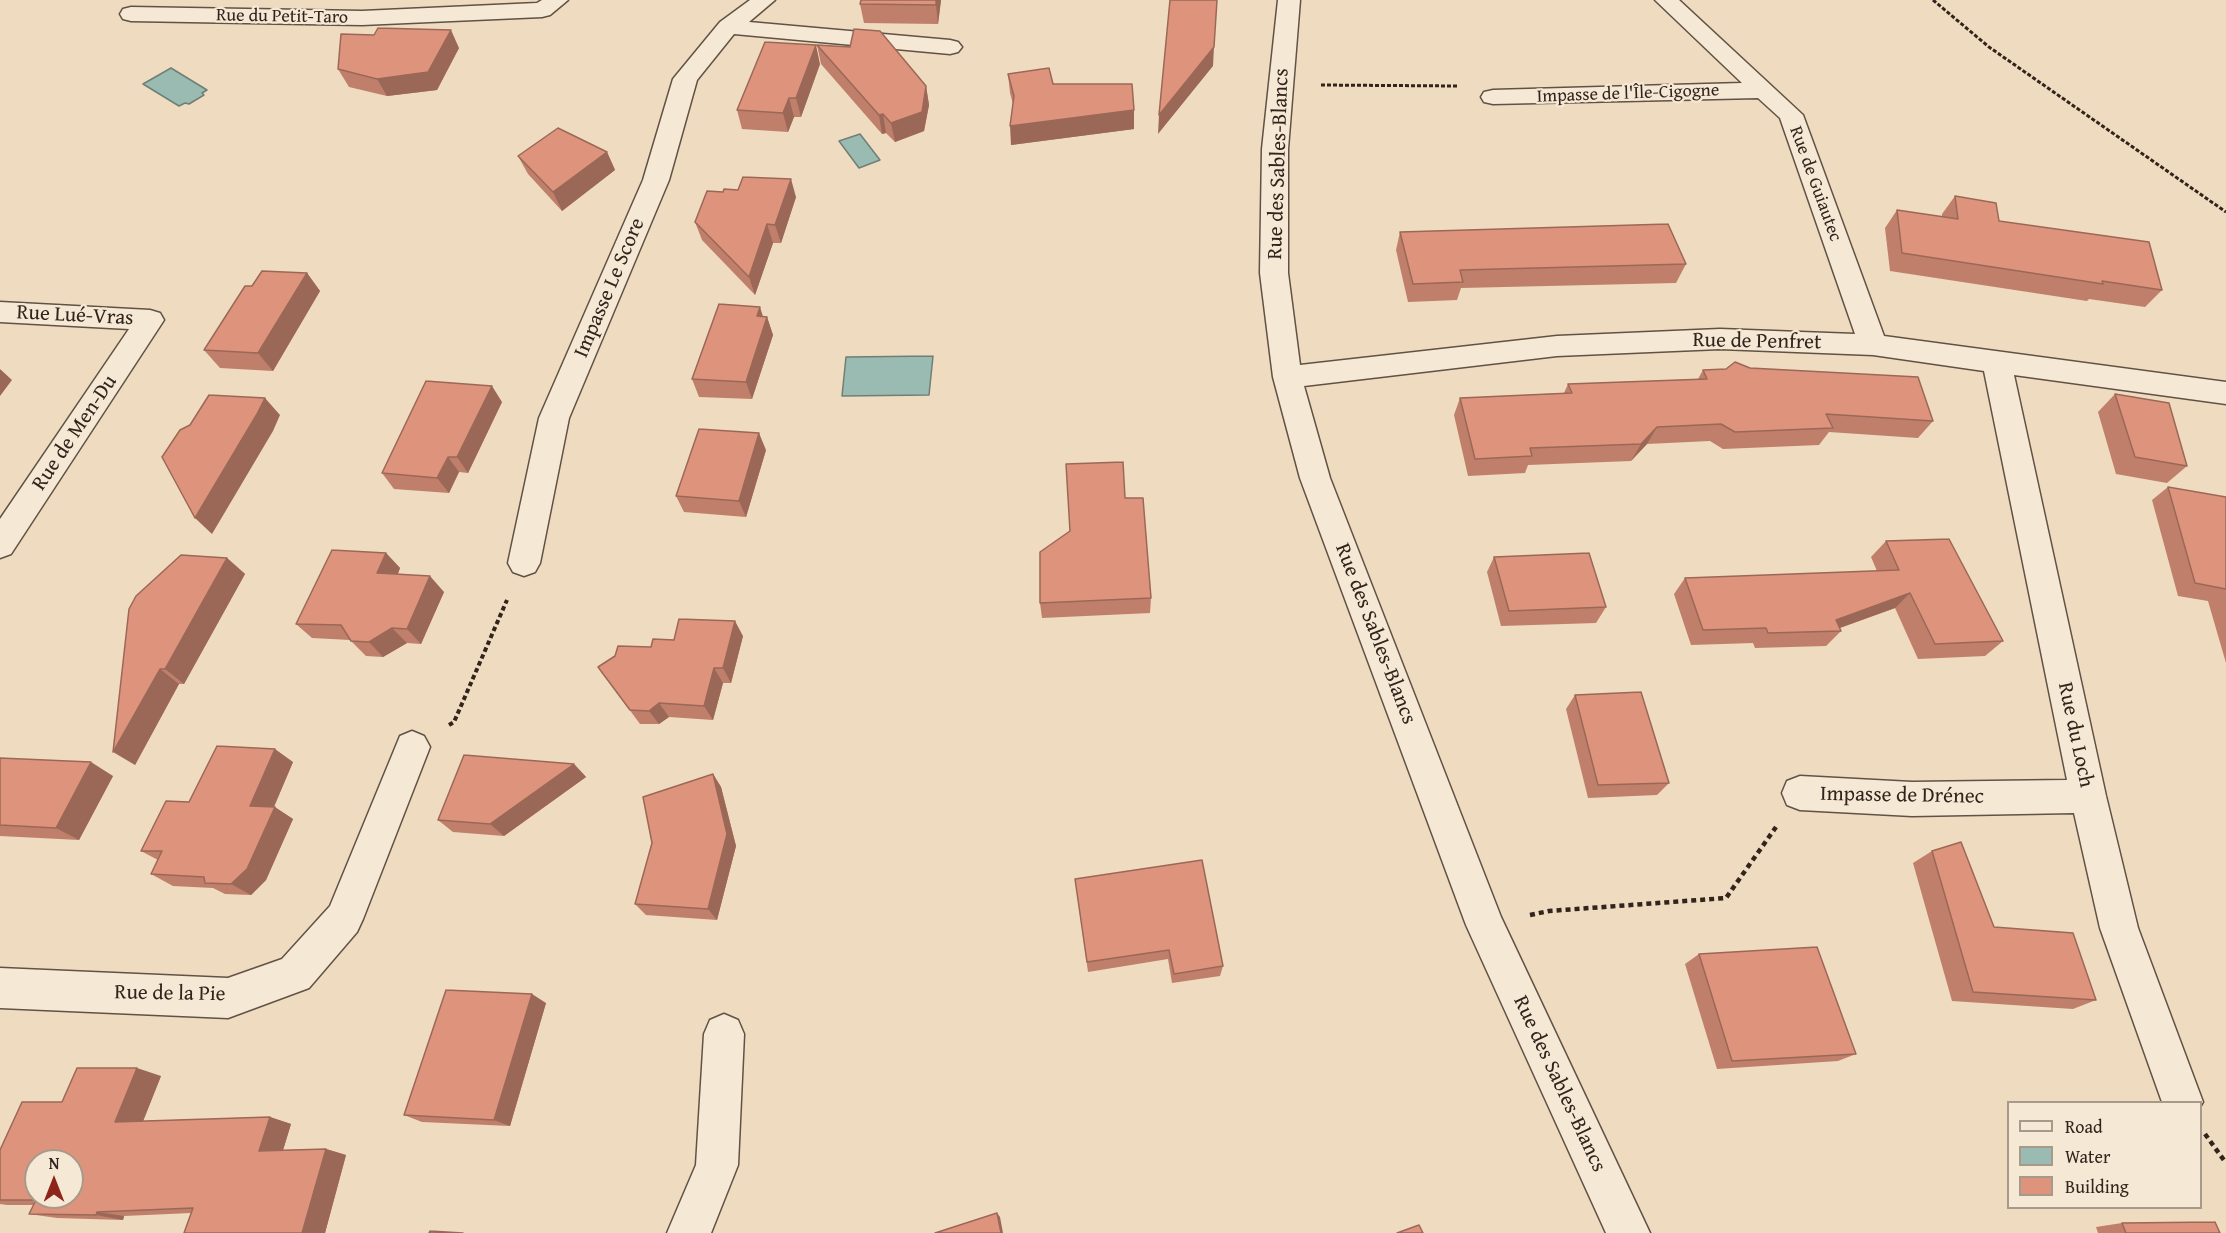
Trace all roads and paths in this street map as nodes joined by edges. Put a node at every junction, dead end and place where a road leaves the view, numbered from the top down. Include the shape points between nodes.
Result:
1 (557, 0) edge
2 (764, 0) edge
3 (1289, 0) edge
4 (1666, 0) edge
5 (1933, 0) edge
6 (366, 9) edge
7 (131, 14) dead end
8 (728, 27) junction
9 (950, 47) dead end
10 (1281, 83) junction
11 (1764, 90) junction
12 (1492, 97) joint
13 (2226, 212) edge
14 (0, 312) edge
15 (150, 320) joint
16 (1873, 345) junction
17 (1996, 360) junction
18 (1287, 377) junction
19 (2226, 393) edge
20 (0, 545) edge
21 (524, 561) joint
22 (412, 747) joint
23 (1800, 793) joint
24 (2088, 796) junction
25 (1485, 926) junction
26 (0, 988) edge
27 (724, 1034) dead end
28 (2182, 1101) edge
29 (2202, 1131) edge
30 (2226, 1163) edge
31 (689, 1233) edge
32 (1628, 1233) edge

1 - 6 street, Rue du Petit-Taro via 542,10
2 - 8 street, Impasse Le Score
3 - 10 street, Rue des Sables-Blancs
4 - 11 street, Rue de Guiautec
5 - 13 path via 1989,46
6 - 7 street, Rue du Petit-Taro
8 - 9 street
8 - 21 street, Impasse Le Score via 685,79 656,180 554,418
10 - 12 path via 1465,86
10 - 18 street, Rue des Sables-Blancs via 1275,149 1274,273
11 - 12 street, Impasse de l'Île-Cigogne
11 - 16 street, Rue de Guiautec via 1791,115
14 - 15 street, Rue Lué-Vras
15 - 20 street, Rue de Men-Du
16 - 17 street, Rue de Penfret
16 - 18 street, Rue de Penfret via 1720,339 1557,346
17 - 19 street, Rue de Penfret
17 - 24 street, Rue du Loch
18 - 25 street, Rue des Sables-Blancs via 1315,478
21 - 22 path via 454,722
22 - 26 street, Rue de la Pie via 344,919 295,974 228,998
23 - 24 street, Impasse de Drénec via 1912,799
23 - 25 path, Impasse de Drénec via 1726,898 1549,911
24 - 28 street, Rue du Loch via 2119,928
25 - 32 street, Rue des Sables-Blancs
27 - 31 street via 717,1165
29 - 30 path

